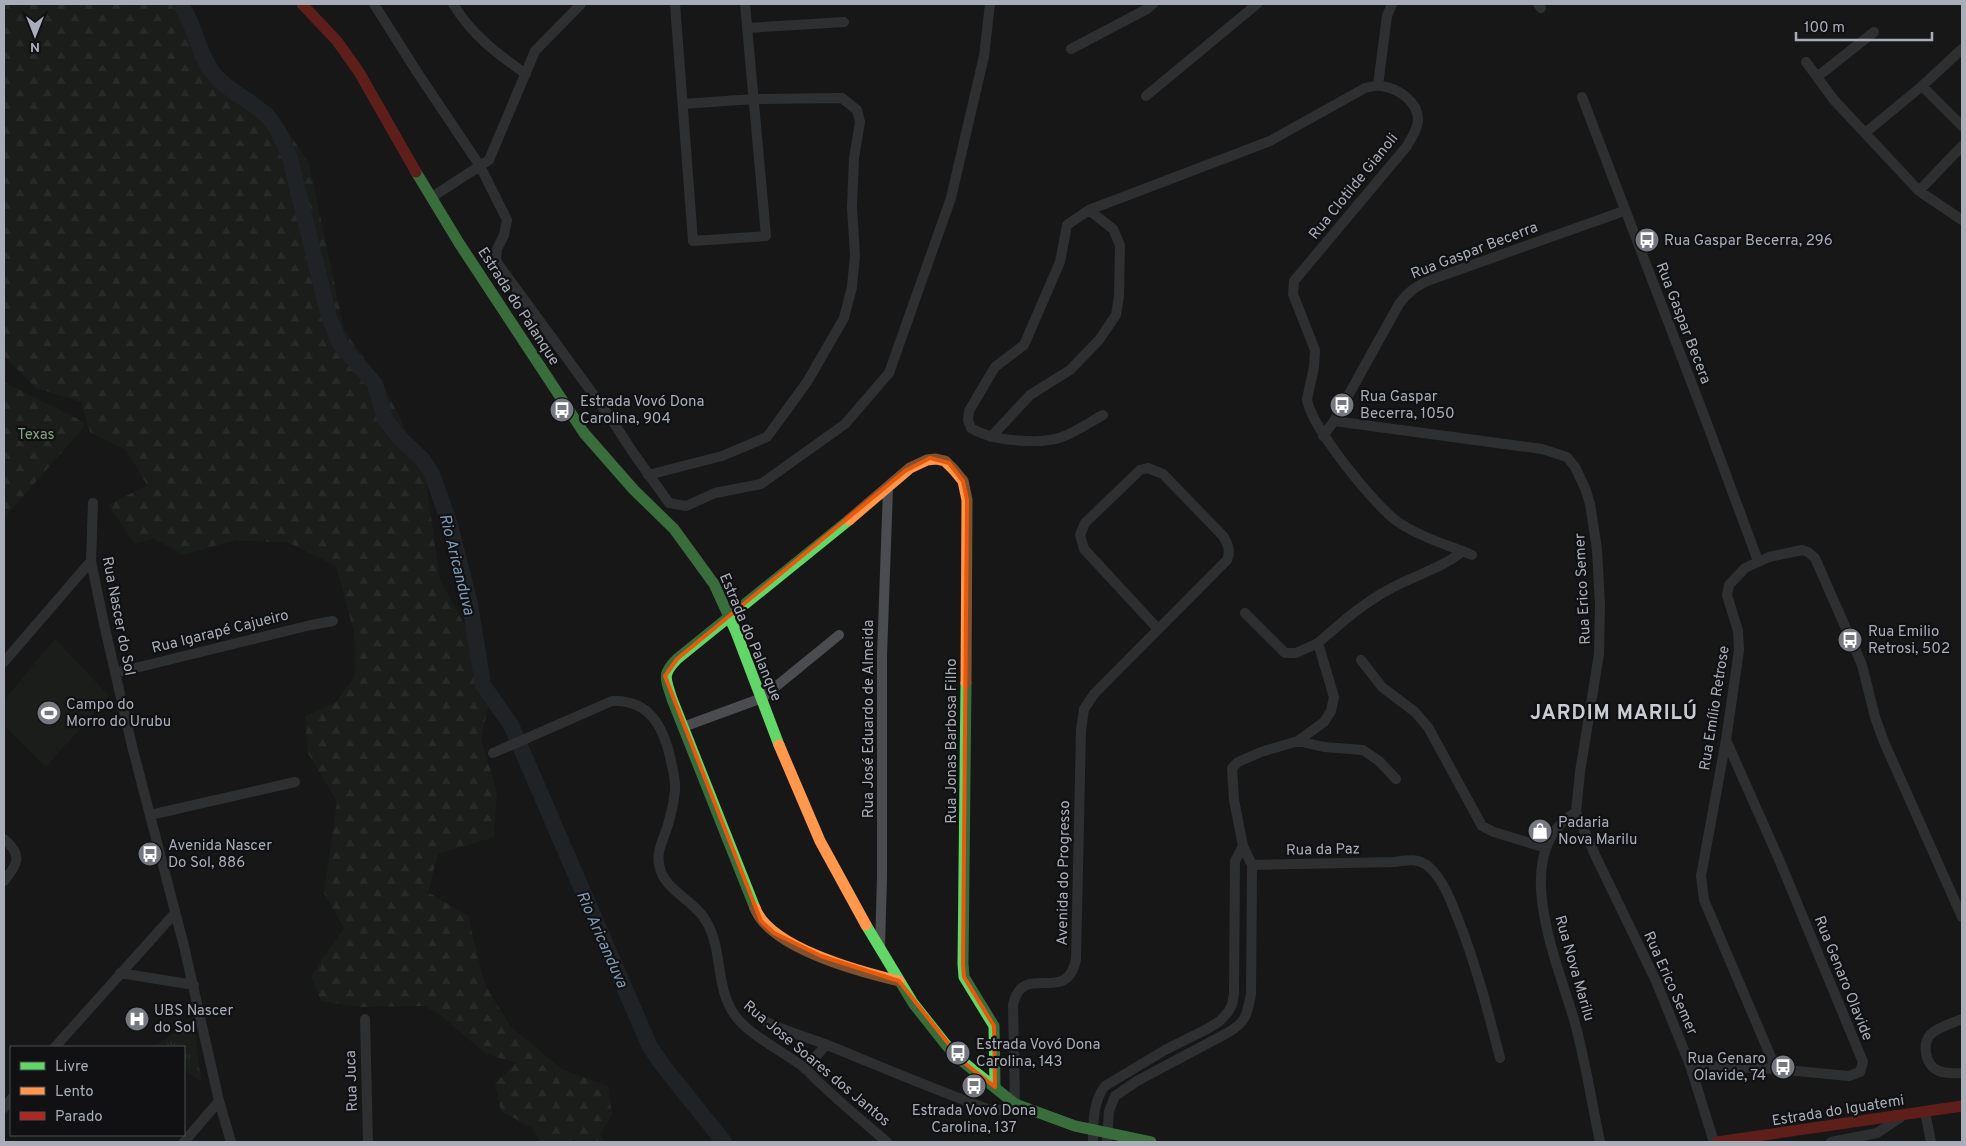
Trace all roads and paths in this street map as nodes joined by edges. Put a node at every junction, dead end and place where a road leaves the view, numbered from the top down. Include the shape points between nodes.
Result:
1 (302, 4) edge
2 (374, 4) edge
3 (453, 4) edge
4 (581, 4) edge
5 (675, 4) edge
6 (745, 4) edge
7 (990, 4) edge
8 (1153, 4) edge
9 (1257, 4) edge
10 (1392, 4) edge
11 (844, 22) dead end
12 (747, 28) junction
13 (1874, 32) dead end
14 (1072, 49) dead end
15 (1962, 49) edge
16 (1806, 62) dead end
17 (526, 74) junction
18 (1817, 77) junction
19 (1378, 85) junction
20 (1922, 86) junction
21 (1146, 96) dead end
22 (1582, 97) dead end
23 (754, 99) junction
24 (683, 104) junction
25 (1962, 126) edge
26 (1865, 133) junction
27 (1962, 146) edge
28 (480, 166) junction
29 (1919, 191) junction
30 (432, 197) junction
31 (1088, 210) junction
32 (1624, 211) junction
33 (1962, 220) edge
34 (1103, 414) dead end
35 (1334, 422) junction
36 (1323, 436) junction
37 (991, 437) junction
38 (648, 475) junction
39 (888, 488) junction
40 (93, 503) dead end
41 (91, 561) junction
42 (1758, 561) junction
43 (1245, 613) dead end
44 (729, 616) junction
45 (333, 621) dead end
46 (1158, 629) junction
47 (839, 635) dead end
48 (1318, 643) junction
49 (1361, 660) dead end
50 (4, 662) edge
51 (115, 673) junction
52 (762, 698) junction
53 (683, 727) junction
54 (1726, 740) junction
55 (1298, 741) junction
56 (493, 753) dead end
57 (1396, 779) dead end
58 (295, 782) dead end
59 (1576, 812) junction
60 (150, 815) junction
61 (4, 839) edge
62 (1242, 846) junction
63 (1546, 848) junction
64 (1252, 866) junction
65 (4, 881) edge
66 (175, 913) junction
67 (1962, 916) edge
68 (880, 949) junction
69 (120, 973) junction
70 (899, 981) junction
71 (194, 985) junction
72 (365, 1019) dead end
73 (761, 1019) dead end
74 (1962, 1019) edge
75 (826, 1045) junction
76 (56, 1046) edge
77 (1500, 1058) dead end
78 (1690, 1065) junction
79 (805, 1069) junction
80 (1776, 1070) junction
81 (1962, 1074) edge
82 (996, 1087) junction
83 (219, 1101) junction
84 (1015, 1104) junction
85 (1962, 1106) edge
86 (1925, 1112) junction
87 (1904, 1115) junction
88 (1093, 1136) edge
89 (1107, 1137) edge
90 (184, 1142) edge
91 (232, 1142) edge
92 (368, 1142) edge
93 (887, 1142) edge
94 (1151, 1142) edge
95 (1600, 1142) edge
96 (1716, 1142) edge
97 (1831, 1142) edge
98 (1931, 1142) edge

1 - 30 street, Estrada do Palanque via 337,41 360,72
2 - 28 street
3 - 17 street via 491,50
4 - 17 street via 535,51
5 - 24 street
6 - 12 street
7 - 38 street via 984,56 951,198 890,373 845,424 761,484 715,493 686,506 669,503
8 - 14 street
9 - 21 street
10 - 19 street via 1387,16
11 - 12 street
12 - 23 street
13 - 18 street
15 - 20 street
16 - 18 street
17 - 28 street via 489,160
18 - 26 street
19 - 31 street via 1365,88 1270,142
19 - 36 street, Rua Clotilde Gianoli via 1405,96 1417,110 1416,130 1407,146 1292,286 1315,350 1307,400
20 - 25 street
20 - 26 street
22 - 32 street, Rua Gaspar Becera
23 - 24 street
23 - 24 street via 766,236 693,241
23 - 38 street via 842,98 857,110 860,122 854,158 852,207 855,256 844,318 807,382 767,437 722,456
26 - 29 street
27 - 29 street
28 - 30 street
28 - 38 street via 507,220 496,262 612,420
29 - 33 street
30 - 44 street, Estrada do Palanque via 584,433 634,490 674,529 710,578
31 - 37 street via 1067,225 1060,262 1024,345 995,367 969,411 971,428
31 - 37 street via 1113,229 1120,245 1116,315 1099,340 1070,370 1030,395
32 - 35 street, Rua Gaspar Becerra via 1408,292
32 - 42 street, Rua Gaspar Becera
34 - 37 street via 1064,436 1050,440
35 - 36 street, Rua Gaspar Becerra
35 - 59 street, Rua Erico Semer via 1542,449 1567,457 1575,468 1585,488 1593,520 1601,633
36 - 48 street via 1388,514 1408,528 1468,553 1413,577 1361,607
39 - 44 street, Rua Jonas Barbosa Filho
39 - 68 street, Rua José Eduardo de Almeida via 882,656
39 - 82 street, Rua Jonas Barbosa Filho via 905,471 930,458 949,463 963,481 967,500 963,964 964,977 994,1026
40 - 41 street, Rua Nascer do Sol
41 - 50 street
41 - 51 street, Rua Nascer do Sol
42 - 54 street, Rua Emílio Retrose via 1738,574 1728,590 1739,640
42 - 67 street, Rua Emílio Retrose via 1796,551 1808,552 1815,558 1862,664 1884,742
43 - 48 street via 1285,653 1296,653
44 - 52 street, Estrada do Palanque
44 - 53 street, Rua Jonas Barbosa Filho via 665,673
45 - 51 street, Rua Igarapé Cajueiro
46 - 46 street, Avenida do Progresso via 1084,548 1080,535 1085,523 1120,488 1140,470 1148,468 1163,474 1223,536 1229,549 1226,560
46 - 84 street, Avenida do Progresso via 1094,694 1084,709 1074,970 1065,980 1028,985 1015,996
47 - 52 street
48 - 55 street via 1334,704 1324,722
49 - 63 street via 1382,687 1428,727 1482,826
51 - 60 street, Rua Nascer do Sol
52 - 53 street
52 - 68 street, Estrada do Palanque via 820,841
53 - 70 street via 757,914 765,926 848,968
54 - 80 street, Rua Emílio Retrose via 1703,864 1702,887 1704,900
54 - 80 street, Rua Genaro Olavide via 1863,1062 1860,1072 1849,1076
55 - 57 street via 1363,750 1379,760
55 - 62 street via 1261,752 1234,765 1231,771
56 - 79 street, Rua Jose Soares dos Jantos via 612,701 624,700 656,719 670,753 675,789 659,850 663,876 707,922 717,952 724,991 734,1015
58 - 60 street
59 - 63 street, Rua Nova Marilu via 1566,818
59 - 78 street, Rua Erico Semer via 1656,980
60 - 66 street, Rua Nascer do Sol
61 - 65 street via 13,847 17,858
62 - 64 street
62 - 88 street via 1235,861 1234,994 1228,1012 1207,1029 1105,1086 1097,1100
63 - 95 street, Rua Nova Marilu via 1542,871 1543,912 1576,1028
64 - 77 street, Rua da Paz via 1406,860 1424,864 1445,890 1470,948
64 - 89 street via 1251,994 1245,1018 1241,1025 1115,1096
66 - 69 street
66 - 71 street, Rua Nascer do Sol
68 - 70 street, Estrada do Palanque
69 - 71 street
69 - 76 street
70 - 82 street, Estrada do Palanque via 947,1046
71 - 83 street, Rua Nascer do Sol
72 - 92 street, Rua Juca
73 - 75 street
74 - 81 street via 1932,1032 1925,1049 1934,1070
75 - 79 street
75 - 84 street via 988,1109 1000,1110
78 - 80 street, Rua Genaro Olavide
78 - 96 street, Rua Erico Semer
79 - 93 street, Rua Jose Soares dos Jantos
82 - 84 street, Estrada do Palanque
83 - 90 street
83 - 91 street, Rua Nascer do Sol
84 - 88 street, Estrada do Palanque
85 - 86 street, Estrada do Iguatemi
86 - 87 street, Estrada do Iguatemi
86 - 98 street
87 - 96 street, Estrada do Iguatemi
87 - 97 street via 1877,1132
88 - 89 street, Estrada do Palanque
89 - 94 street, Estrada do Palanque

